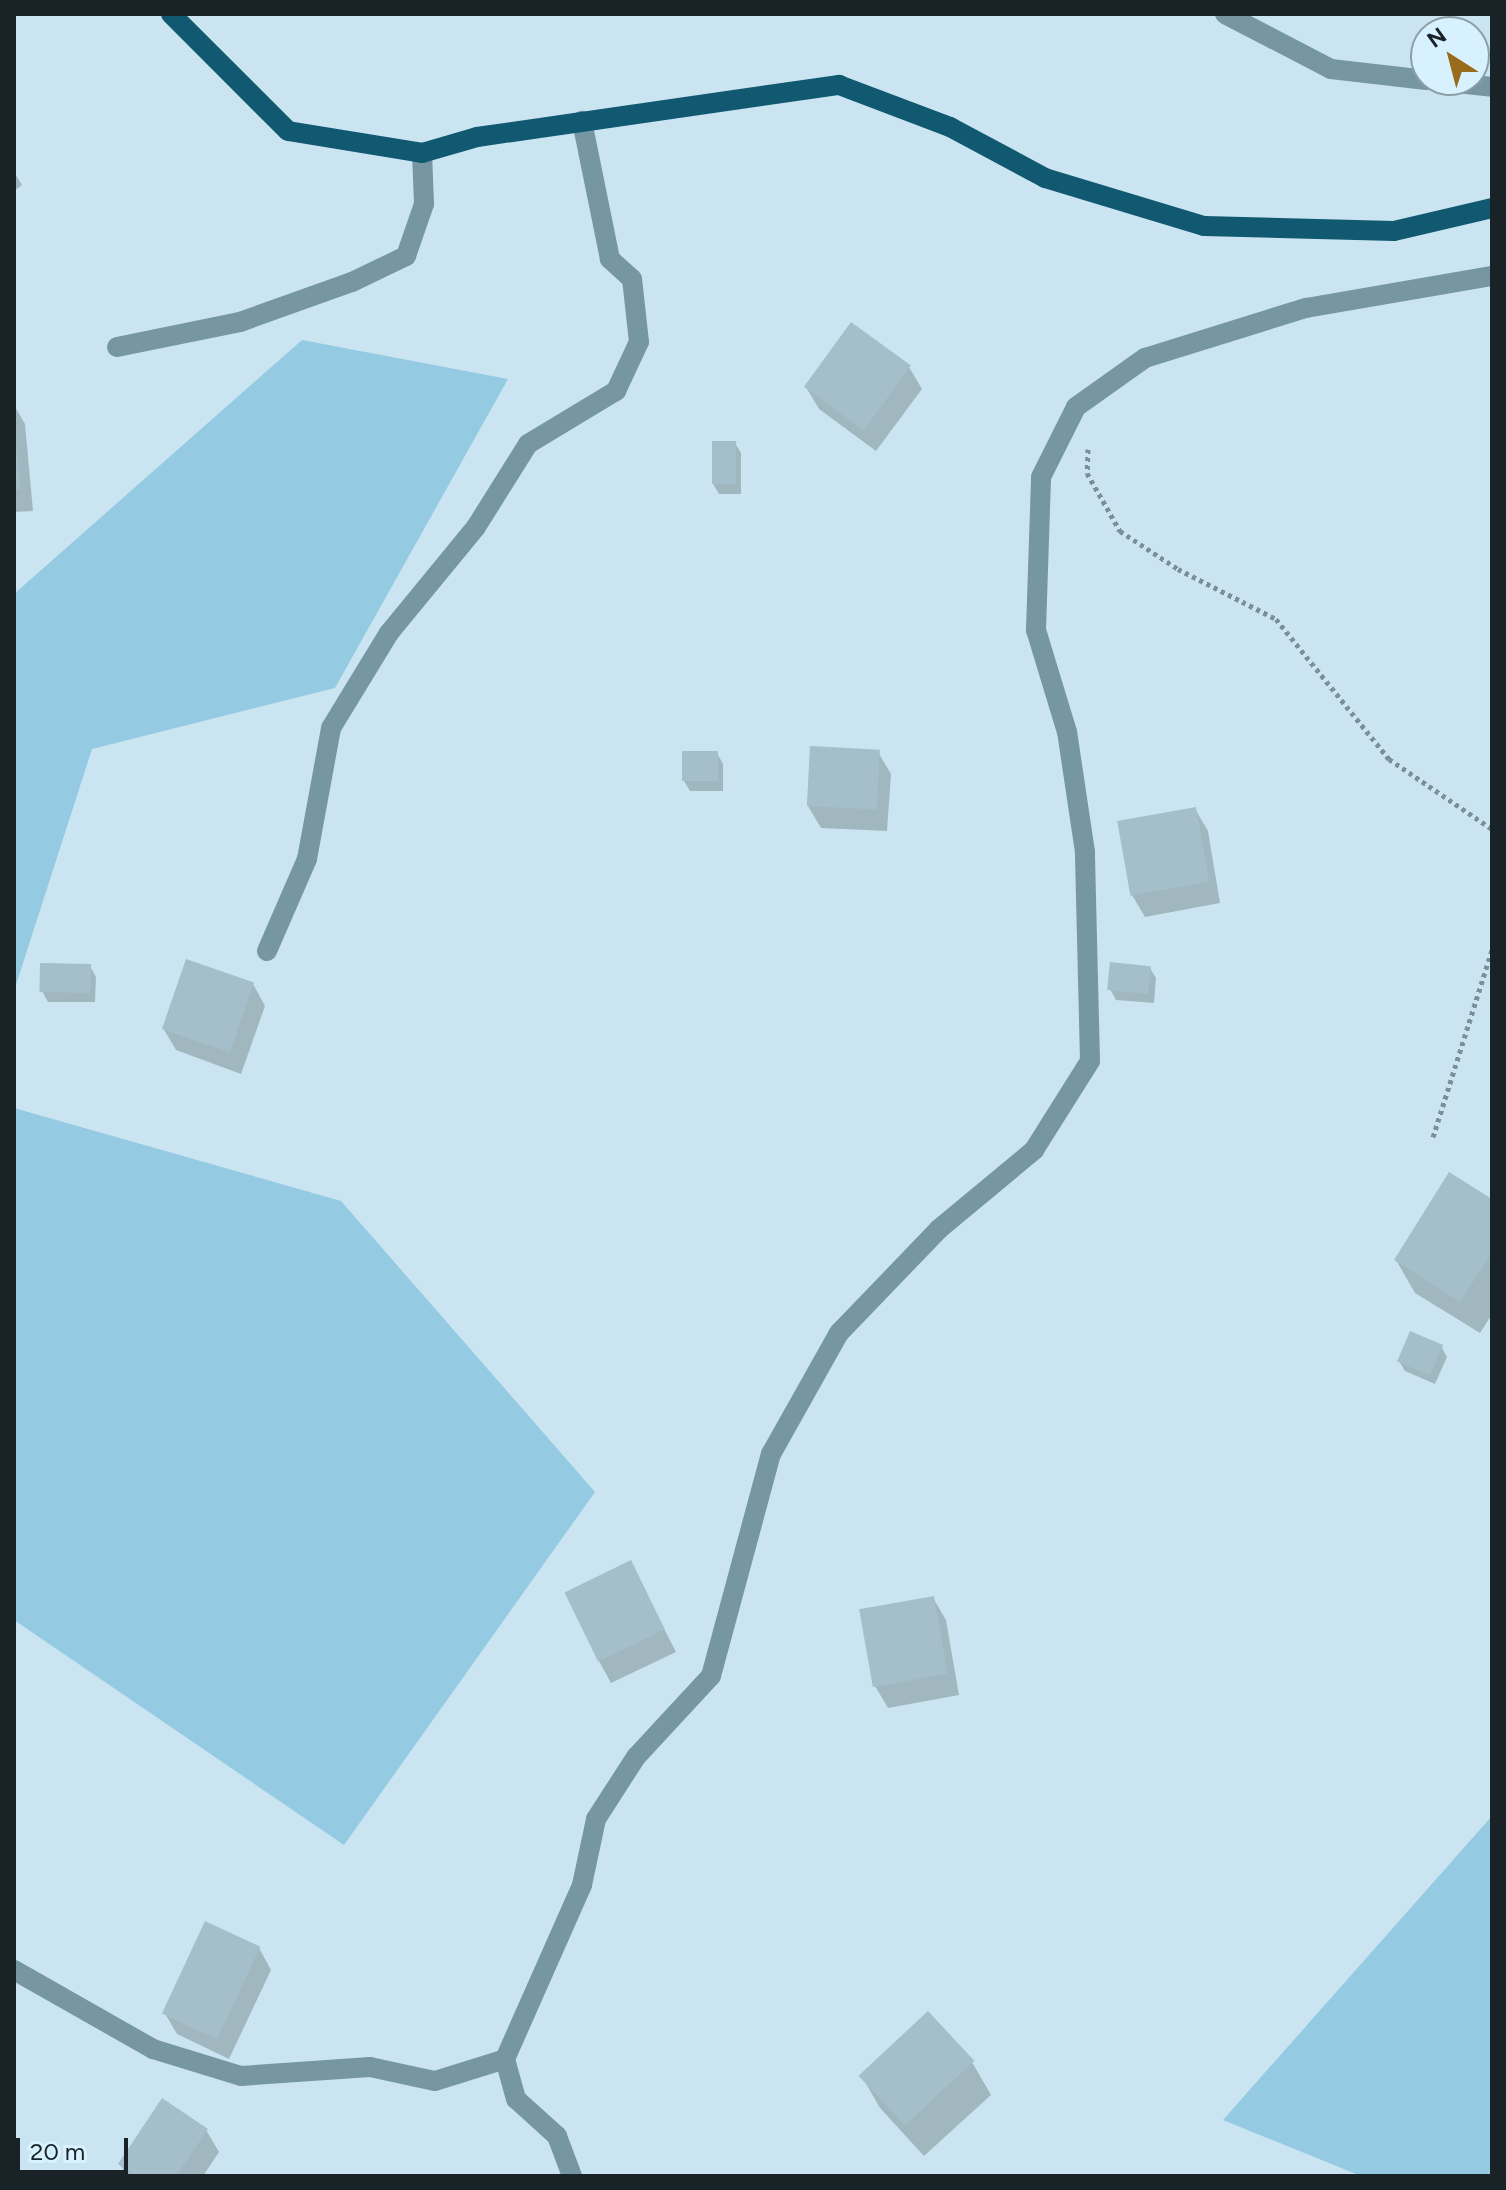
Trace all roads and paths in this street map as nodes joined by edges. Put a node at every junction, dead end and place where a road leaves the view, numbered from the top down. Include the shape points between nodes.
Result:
1 (171, 14) edge
2 (1225, 14) edge
3 (1410, 78) edge
4 (582, 121) junction
5 (422, 153) junction
6 (1492, 208) edge
7 (1492, 276) edge
8 (117, 347) dead end
9 (1089, 437) dead end
10 (1490, 822) edge
11 (1492, 829) edge
12 (1492, 950) edge
13 (267, 951) dead end
14 (1433, 1137) dead end
15 (14, 1970) edge
16 (505, 2059) junction
17 (572, 2176) edge

1 - 5 main road via 288,131
2 - 3 street via 1331,69
4 - 5 main road via 477,137
4 - 6 main road via 839,85 950,127 1045,178 1204,226 1394,231
4 - 13 street via 610,259 632,279 639,342 616,391 528,444 476,527 389,633 331,728 307,859
5 - 8 street via 424,204 406,256 352,282 240,322
7 - 16 street via 1306,308 1145,358 1076,407 1041,477 1036,630 1067,732 1085,852 1090,1061 1034,1150 939,1229 839,1333 771,1454 711,1676 636,1757 596,1819 582,1885
9 - 10 path via 1087,473 1120,531 1178,569 1276,619 1389,759
10 - 11 path
12 - 14 path
15 - 16 street via 153,2049 241,2076 370,2067 435,2081
16 - 17 street via 516,2099 557,2136

